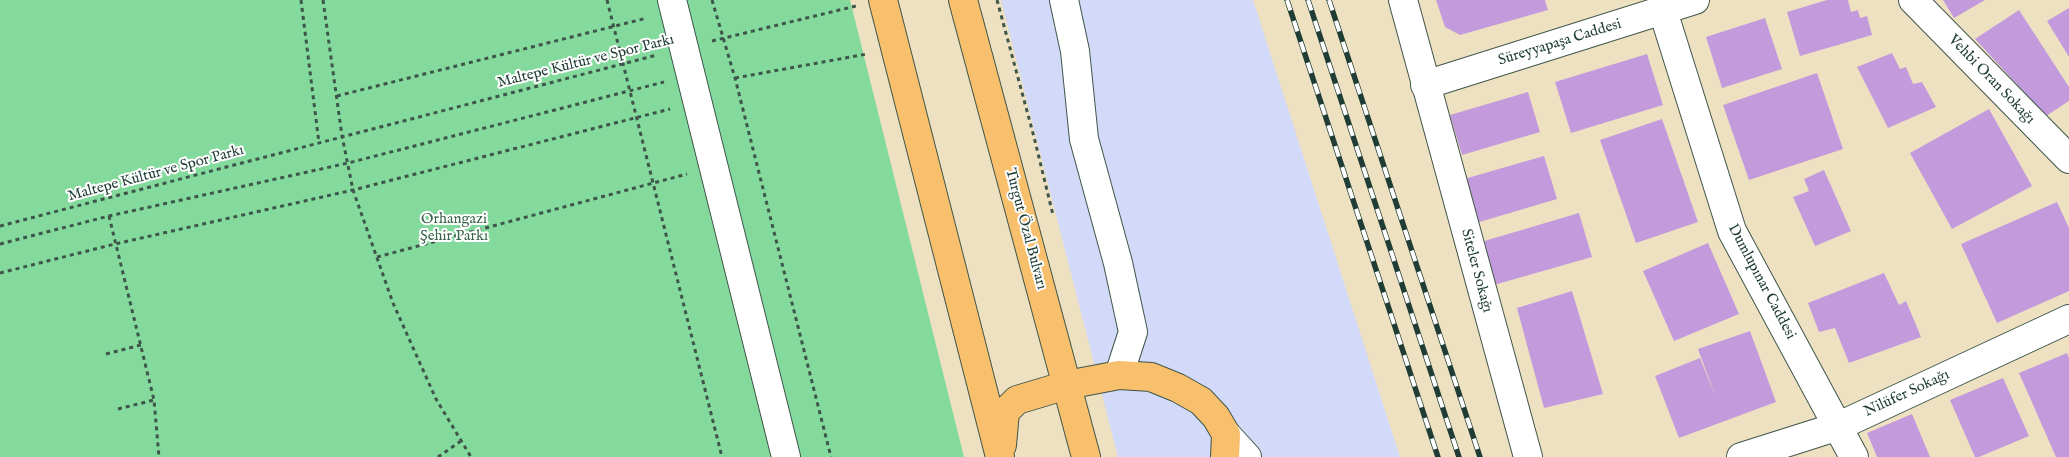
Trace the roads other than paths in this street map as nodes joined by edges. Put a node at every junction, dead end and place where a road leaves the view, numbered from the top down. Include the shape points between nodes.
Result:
1 (963, 0) edge
2 (1064, 0) edge
3 (1403, 0) edge
4 (1695, 0) edge
5 (1913, 0) edge
6 (872, 2) edge
7 (664, 8) edge
8 (1663, 11) junction
9 (1424, 85) junction
10 (2065, 148) edge
11 (2069, 320) edge
12 (1119, 375) junction
13 (1067, 385) junction
14 (1839, 426) junction
15 (1226, 445) edge
16 (786, 457) edge
17 (1002, 457) edge
18 (1086, 457) edge
19 (1247, 457) edge
20 (1528, 457) edge
21 (1741, 457) edge
22 (1854, 457) edge

1 - 13 highway, Turgut Özal Bulvarı
2 - 12 street via 1075,51 1084,139 1133,332
3 - 9 street, Siteler Sokağı
4 - 8 street, Süreyyapaşa Caddesi
5 - 10 street, Vehbi Oran Sokağı
6 - 17 highway
7 - 16 street via 684,48
8 - 9 street, Süreyyapaşa Caddesi
8 - 14 street, Dumlupınar Caddesi via 1732,231
9 - 20 street, Siteler Sokağı
11 - 14 street, Nilüfer Sokağı
12 - 13 highway
12 - 15 highway via 1151,377 1201,401 1216,416
13 - 17 highway via 1016,400 1005,412
13 - 18 highway, Turgut Özal Bulvarı
14 - 21 street, Nilüfer Sokağı
14 - 22 street, Dumlupınar Caddesi
15 - 19 street

